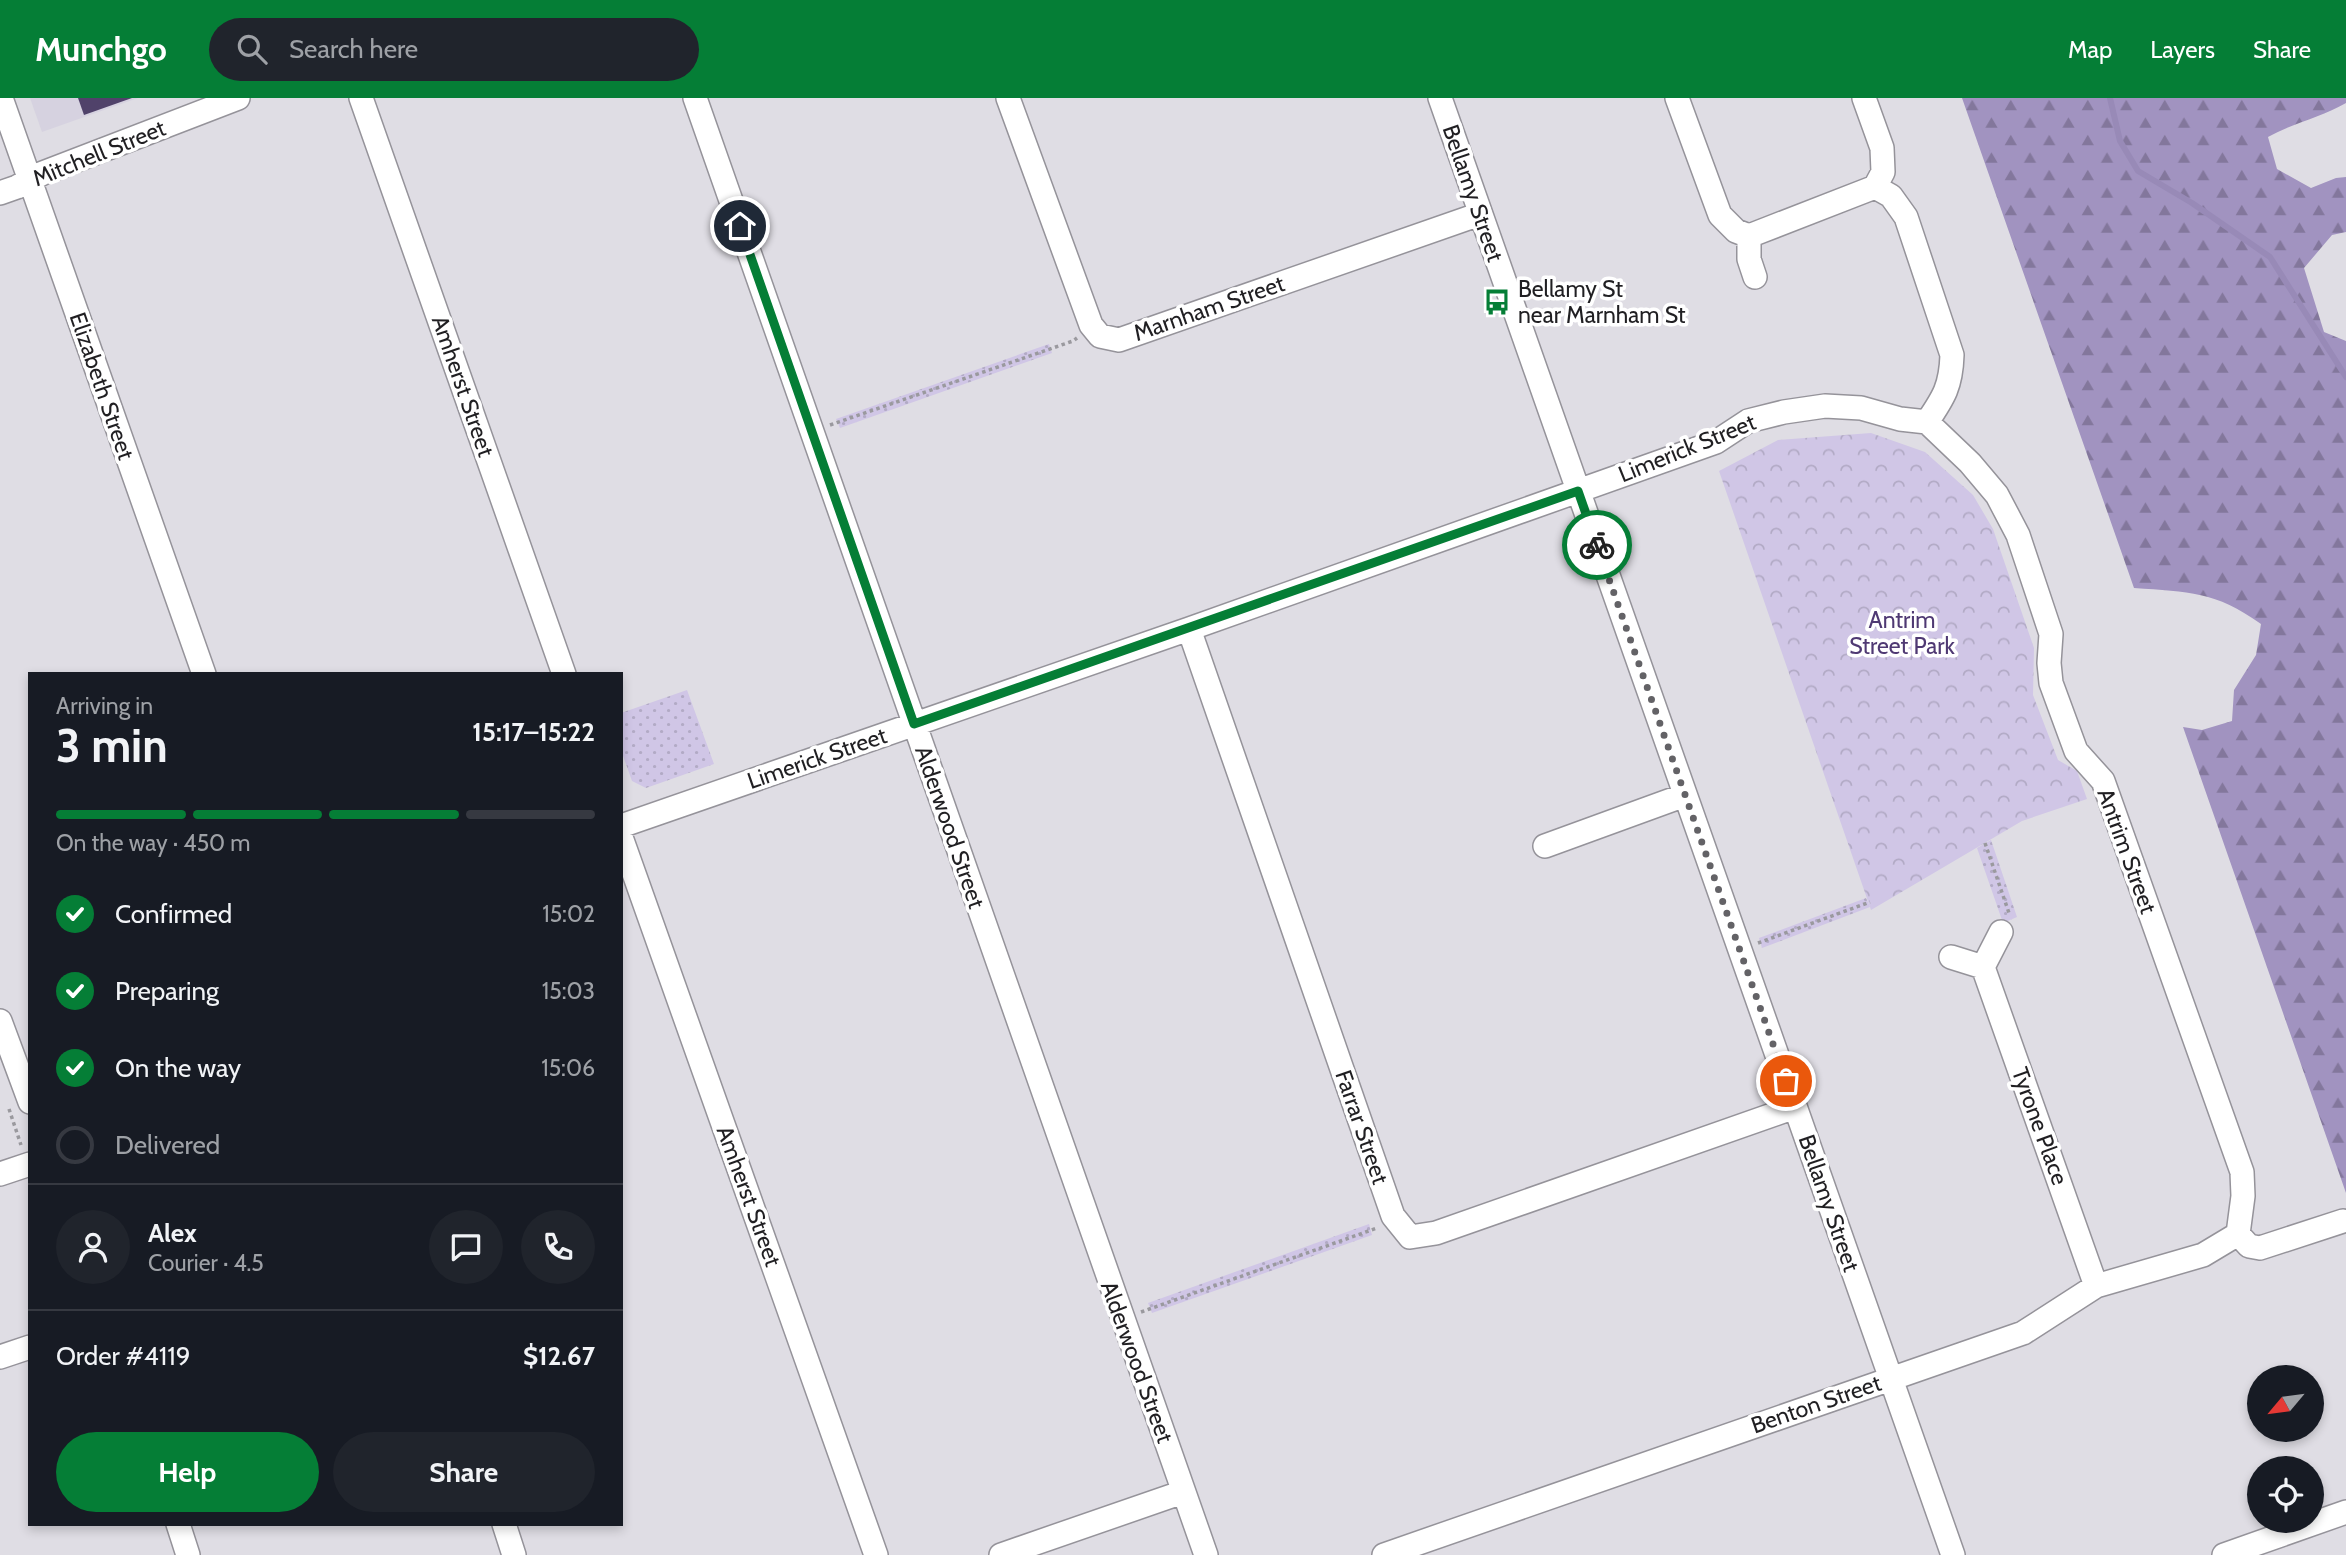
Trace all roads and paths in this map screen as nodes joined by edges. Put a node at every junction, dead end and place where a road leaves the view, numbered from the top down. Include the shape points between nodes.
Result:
1 (1, 98) edge
2 (238, 98) edge
3 (361, 98) edge
4 (695, 98) edge
5 (1008, 98) edge
6 (1440, 98) edge
7 (1678, 98) edge
8 (1864, 98) edge
9 (29, 180) junction
10 (1875, 187) junction
11 (0, 193) edge
12 (1480, 214) junction
13 (1749, 236) junction
14 (1755, 277) dead end
15 (1091, 325) junction
16 (1927, 422) junction
17 (811, 431) junction
18 (1578, 491) junction
19 (1189, 629) junction
20 (203, 672) edge
21 (563, 672) edge
22 (914, 724) junction
23 (1685, 794) junction
24 (623, 825) edge
25 (623, 843) edge
26 (1985, 844) dead end
27 (1545, 846) dead end
28 (1870, 902) dead end
29 (2001, 932) joint
30 (1739, 950) junction
31 (1951, 957) dead end
32 (1983, 967) junction
33 (0, 1021) edge
34 (19, 1105) edge
35 (1795, 1107) junction
36 (27, 1157) edge
37 (0, 1174) edge
38 (1393, 1216) junction
39 (2343, 1221) dead end
40 (2238, 1234) junction
41 (2096, 1286) junction
42 (1122, 1319) junction
43 (28, 1347) edge
44 (0, 1357) edge
45 (1891, 1378) junction
46 (1183, 1492) junction
47 (2346, 1512) edge
48 (179, 1526) edge
49 (505, 1526) edge
50 (188, 1555) edge
51 (514, 1555) edge
52 (876, 1555) edge
53 (1002, 1555) edge
54 (1206, 1555) edge
55 (1384, 1555) edge
56 (1953, 1555) edge
57 (2224, 1555) edge

1 - 9 street, Elizabeth Street
2 - 9 street, Mitchell Street
3 - 21 street, Amherst Street
4 - 17 street, Alderwood Street
5 - 15 street
6 - 12 street, Bellamy Street
7 - 13 street via 1720,215 1736,231
8 - 10 street via 1882,148 1883,172
9 - 11 street, Mitchell Street
9 - 20 street, Elizabeth Street
10 - 13 street
10 - 16 street via 1891,196 1906,217 1952,355 1947,393
12 - 15 street, Marnham Street via 1119,340 1100,336
12 - 18 street, Bellamy Street
13 - 14 street
15 - 17 path via 1073,341
16 - 18 street, Limerick Street via 1861,408 1825,406 1784,412 1748,421 1716,442
16 - 40 street, Antrim Street via 1997,495 2018,535 2051,634 2051,682 2076,751 2103,781 2242,1172
17 - 22 street, Alderwood Street
18 - 19 street, Limerick Street
18 - 23 street, Bellamy Street
19 - 22 street, Limerick Street
19 - 38 street, Farrar Street
22 - 24 street, Limerick Street
22 - 42 street, Alderwood Street
23 - 27 street
23 - 30 street, Bellamy Street
25 - 52 street, Amherst Street
26 - 29 path via 2011,918
28 - 30 path
29 - 32 street
30 - 35 street, Bellamy Street
31 - 32 street
32 - 41 street, Tyrone Place
33 - 34 street
34 - 36 path
35 - 38 street via 1436,1234 1410,1237
35 - 45 street, Bellamy Street
36 - 37 street
38 - 42 path via 1373,1231
39 - 40 street via 2260,1248 2249,1246
40 - 41 street, Benton Street via 2203,1255
41 - 45 street, Benton Street via 2023,1333
42 - 46 street, Alderwood Street
43 - 44 street
45 - 55 street, Benton Street
45 - 56 street, Bellamy Street
46 - 53 street
46 - 54 street, Alderwood Street
47 - 57 street
48 - 50 street
49 - 51 street

